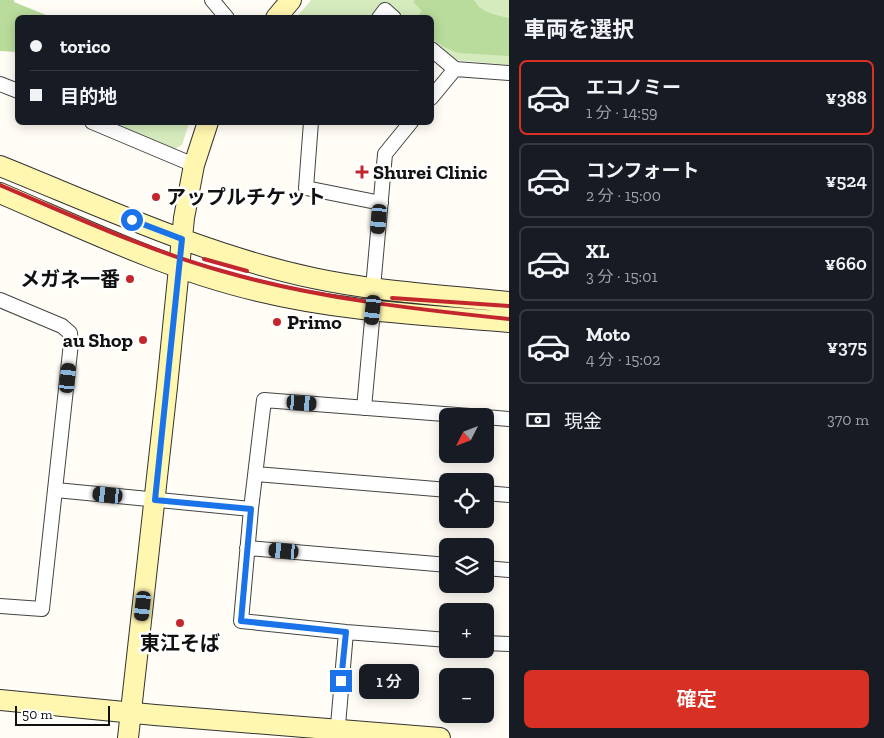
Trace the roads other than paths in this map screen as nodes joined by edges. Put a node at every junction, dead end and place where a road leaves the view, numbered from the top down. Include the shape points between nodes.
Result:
1 (212, 0) edge
2 (291, 0) edge
3 (224, 15) edge
4 (278, 15) edge
5 (382, 15) edge
6 (391, 15) edge
7 (434, 52) edge
8 (455, 69) junction
9 (509, 73) edge
10 (0, 84) edge
11 (15, 90) edge
12 (434, 94) edge
13 (99, 125) edge
14 (207, 125) edge
15 (311, 125) edge
16 (409, 125) edge
17 (194, 165) junction
18 (0, 166) edge
19 (0, 193) edge
20 (381, 203) junction
21 (182, 239) junction
22 (179, 268) junction
23 (373, 288) junction
24 (0, 300) edge
25 (509, 302) edge
26 (373, 310) junction
27 (509, 322) edge
28 (364, 408) junction
29 (439, 414) edge
30 (494, 418) edge
31 (509, 419) edge
32 (256, 474) junction
33 (439, 489) edge
34 (56, 490) junction
35 (494, 494) edge
36 (509, 495) edge
37 (155, 500) junction
38 (251, 509) junction
39 (247, 548) junction
40 (439, 564) edge
41 (494, 569) edge
42 (509, 570) edge
43 (0, 606) edge
44 (346, 632) junction
45 (439, 639) edge
46 (494, 643) edge
47 (509, 644) edge
48 (0, 700) edge
49 (131, 713) junction
50 (337, 734) edge
51 (128, 738) edge
52 (440, 738) edge

1 - 3 street
2 - 4 street
5 - 6 street via 386,10
7 - 8 street
8 - 9 street
8 - 12 street
10 - 11 street
13 - 17 street
14 - 17 street
15 - 20 street via 306,188
16 - 20 street via 385,154
17 - 21 street
18 - 21 street
19 - 22 street
20 - 23 street
21 - 22 street
21 - 23 street via 313,278
22 - 26 street via 258,291
22 - 37 street
23 - 25 street
24 - 34 street via 62,326 70,333
26 - 27 street
26 - 28 street
28 - 29 street
28 - 32 street via 264,400
30 - 31 street
32 - 33 street
32 - 38 street
34 - 37 street
34 - 43 street via 42,609
35 - 36 street
37 - 38 street
37 - 49 street
38 - 39 street
39 - 40 street
39 - 44 street via 241,621
41 - 42 street
44 - 45 street
44 - 50 street
46 - 47 street
48 - 49 street
49 - 50 street
49 - 51 street
50 - 52 street

